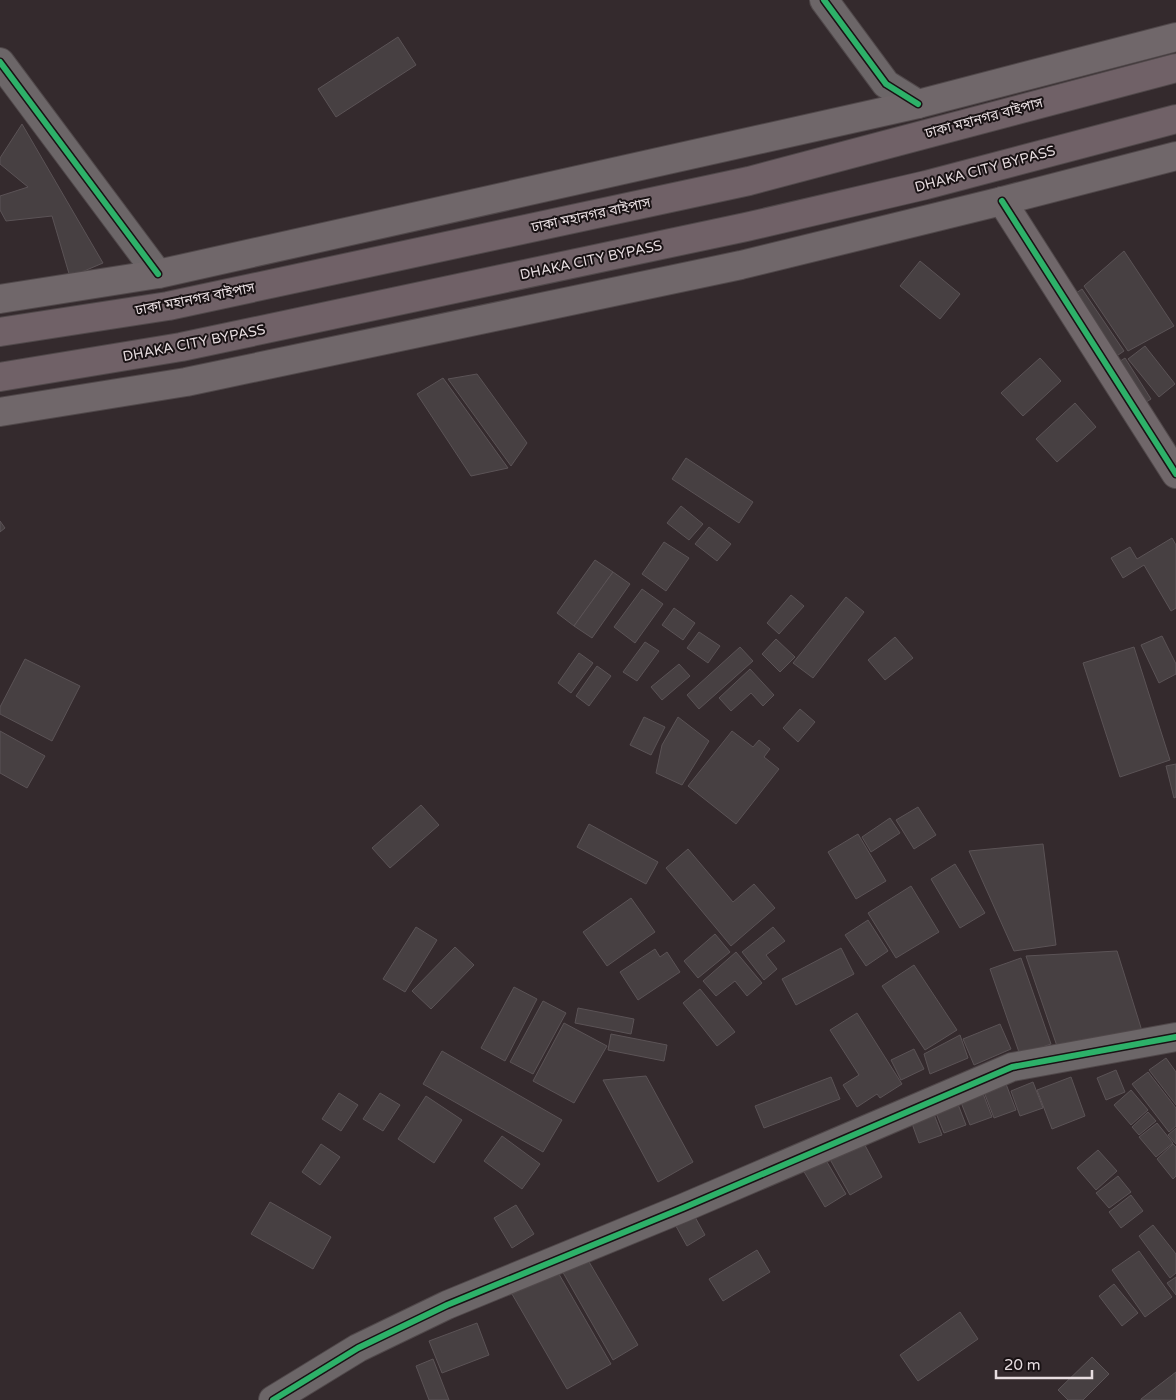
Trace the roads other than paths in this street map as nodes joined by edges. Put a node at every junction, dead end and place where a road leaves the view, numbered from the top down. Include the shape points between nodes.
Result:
1 (824, 0) edge
2 (1176, 38) edge
3 (0, 62) edge
4 (1176, 68) edge
5 (918, 104) junction
6 (1176, 119) edge
7 (1176, 156) edge
8 (1002, 201) junction
9 (158, 274) junction
10 (0, 299) edge
11 (0, 332) edge
12 (0, 377) edge
13 (0, 412) edge
14 (1176, 474) edge
15 (1176, 1037) edge
16 (273, 1400) edge

1 - 5 street via 886,84
2 - 5 main road
3 - 9 street
4 - 11 highway, ঢাকা মহানগর বাইপাস via 748,181 168,306
5 - 9 main road
6 - 12 highway, DHAKA CITY BYPASS via 926,185 746,227 181,347
7 - 8 main road
8 - 13 main road via 732,267 186,382
8 - 14 main road
9 - 10 main road
15 - 16 street via 1012,1067 447,1306 358,1348

